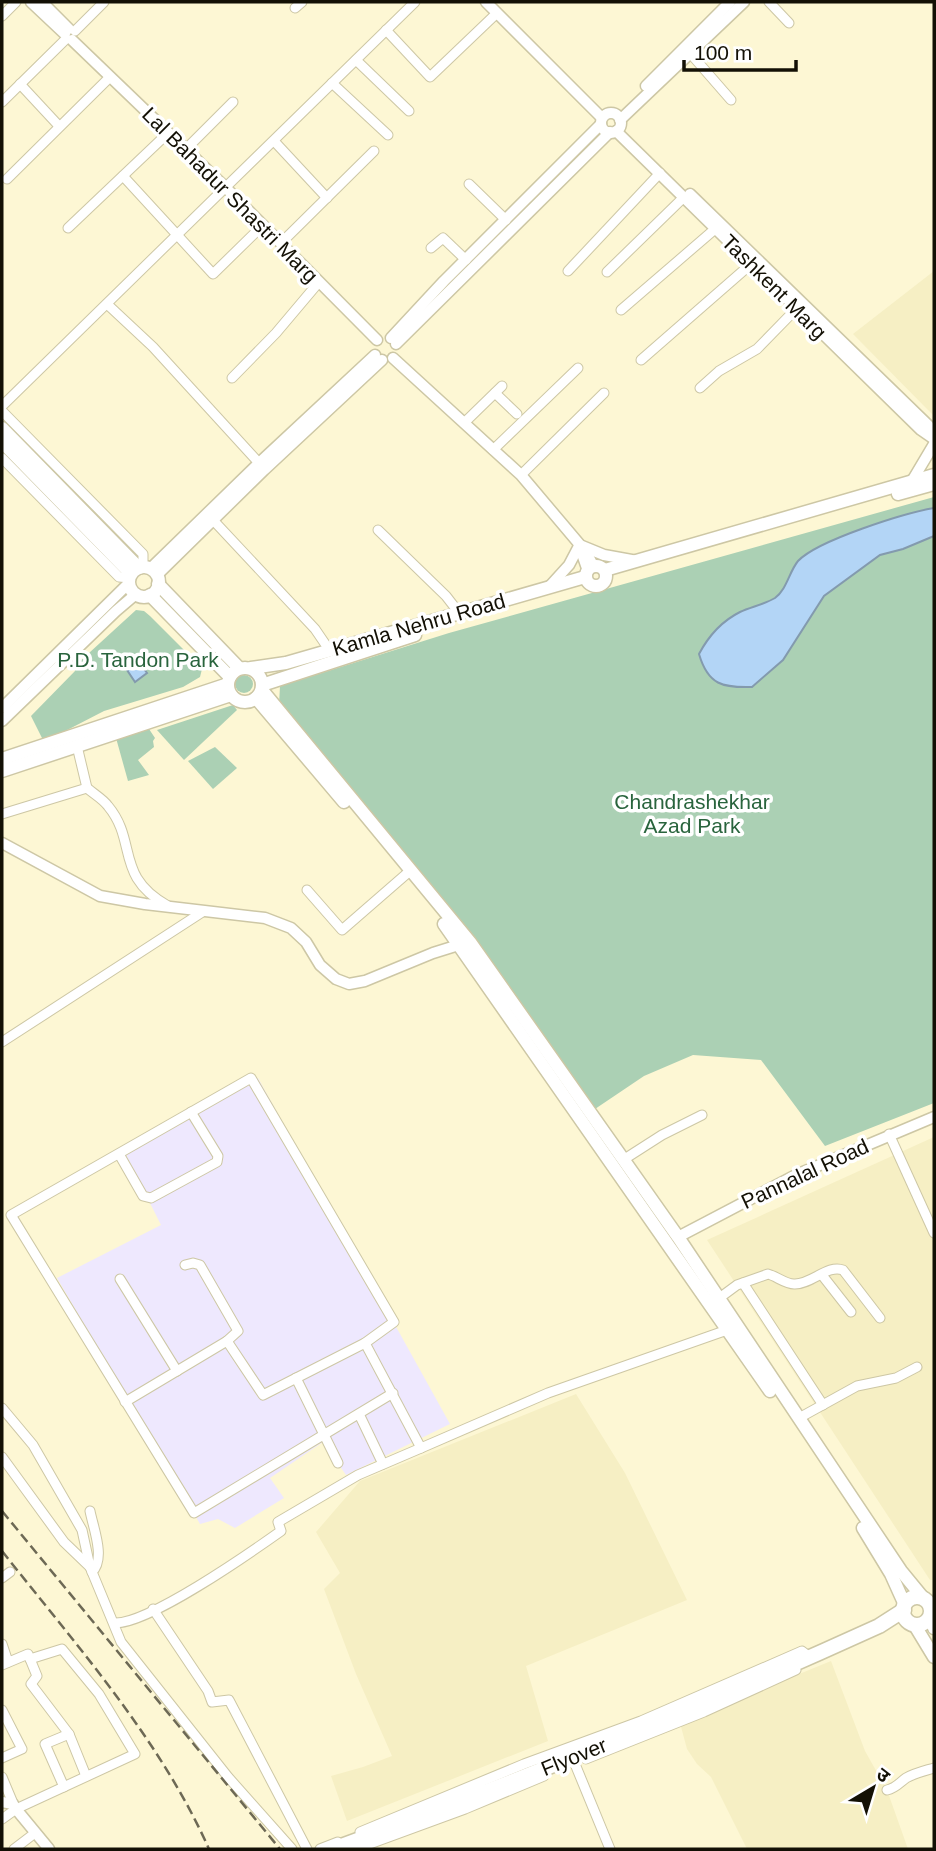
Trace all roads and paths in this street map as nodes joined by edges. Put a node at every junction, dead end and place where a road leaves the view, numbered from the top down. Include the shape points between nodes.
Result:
1 (16, 2) edge
2 (31, 2) edge
3 (42, 2) edge
4 (104, 2) edge
5 (415, 2) edge
6 (486, 2) edge
7 (730, 2) edge
8 (744, 2) edge
9 (769, 2) edge
10 (496, 7) edge
11 (2, 16) edge
12 (789, 23) dead end
13 (386, 30) junction
14 (70, 35) junction
15 (690, 54) junction
16 (356, 60) junction
17 (110, 77) junction
18 (332, 83) junction
19 (20, 85) junction
20 (731, 100) dead end
21 (2, 102) edge
22 (233, 102) dead end
23 (409, 111) dead end
24 (612, 123) junction
25 (60, 126) junction
26 (168, 133) junction
27 (388, 135) dead end
28 (274, 141) junction
29 (186, 149) junction
30 (374, 151) dead end
31 (660, 173) junction
32 (123, 176) junction
33 (7, 179) dead end
34 (469, 184) dead end
35 (226, 188) junction
36 (684, 197) junction
37 (327, 198) junction
38 (506, 220) junction
39 (261, 226) junction
40 (68, 228) dead end
41 (715, 229) junction
42 (177, 236) junction
43 (281, 243) junction
44 (431, 248) dead end
45 (466, 260) junction
46 (751, 264) junction
47 (568, 271) dead end
48 (607, 272) dead end
49 (319, 282) junction
50 (107, 304) junction
51 (797, 309) junction
52 (621, 310) dead end
53 (377, 340) junction
54 (394, 341) junction
55 (383, 357) junction
56 (641, 360) dead end
57 (578, 368) dead end
58 (232, 378) dead end
59 (700, 388) dead end
60 (604, 393) dead end
61 (2, 409) edge
62 (517, 414) dead end
63 (464, 423) junction
64 (2, 428) edge
65 (934, 440) edge
66 (2, 442) edge
67 (493, 450) junction
68 (2, 458) edge
69 (259, 463) junction
70 (521, 475) junction
71 (934, 475) edge
72 (912, 481) junction
73 (934, 484) edge
74 (213, 520) junction
75 (378, 530) dead end
76 (579, 545) junction
77 (638, 561) junction
78 (595, 574) junction
79 (141, 577) junction
80 (549, 587) junction
81 (460, 614) junction
82 (330, 651) junction
83 (236, 679) junction
84 (260, 691) junction
85 (2, 708) edge
86 (2, 721) edge
87 (78, 746) junction
88 (2, 759) edge
89 (2, 771) edge
90 (87, 788) junction
91 (2, 814) edge
92 (2, 843) edge
93 (408, 873) junction
94 (307, 890) dead end
95 (170, 907) junction
96 (204, 911) junction
97 (465, 943) junction
98 (2, 1042) edge
99 (191, 1112) junction
100 (702, 1115) dead end
101 (934, 1117) edge
102 (889, 1135) junction
103 (119, 1153) junction
104 (623, 1160) junction
105 (934, 1233) edge
106 (678, 1237) junction
107 (186, 1265) dead end
108 (822, 1275) junction
109 (120, 1279) dead end
110 (743, 1283) junction
111 (718, 1299) junction
112 (851, 1312) dead end
113 (880, 1318) dead end
114 (732, 1328) junction
115 (227, 1341) junction
116 (365, 1343) junction
117 (917, 1367) dead end
118 (177, 1371) junction
119 (296, 1378) junction
120 (393, 1393) junction
121 (125, 1402) junction
122 (823, 1405) junction
123 (2, 1408) edge
124 (359, 1413) junction
125 (799, 1418) junction
126 (325, 1434) junction
127 (421, 1448) junction
128 (2, 1457) edge
129 (338, 1463) dead end
130 (383, 1464) junction
131 (90, 1511) dead end
132 (91, 1569) junction
133 (153, 1609) junction
134 (931, 1610) edge
135 (908, 1615) junction
136 (114, 1623) junction
137 (2, 1644) edge
138 (934, 1657) edge
139 (808, 1659) junction
140 (30, 1660) junction
141 (5, 1664) edge
142 (2, 1710) edge
143 (69, 1734) junction
144 (2, 1758) edge
145 (575, 1764) junction
146 (934, 1768) edge
147 (86, 1776) junction
148 (2, 1777) edge
149 (64, 1787) junction
150 (887, 1790) dead end
151 (10, 1805) edge
152 (2, 1819) edge
153 (35, 1833) junction
154 (14, 1849) edge
155 (48, 1849) edge
156 (292, 1849) edge
157 (307, 1849) edge
158 (320, 1849) edge
159 (333, 1849) edge
160 (356, 1849) edge
161 (610, 1849) edge

1 - 11 street
2 - 14 street
3 - 14 street
4 - 14 street
5 - 13 street
6 - 10 street, Tashkent Marg
7 - 24 street
8 - 15 street
9 - 12 street
10 - 13 street via 430,77
10 - 24 street, Tashkent Marg
13 - 16 street
14 - 17 street, Lal Bahadur Shastri Marg
14 - 19 street
15 - 20 street
15 - 24 street
16 - 18 street
16 - 23 street
17 - 25 street
17 - 26 street, Lal Bahadur Shastri Marg
18 - 27 street
18 - 28 street
19 - 21 street
19 - 25 street
22 - 29 street
24 - 31 street, Tashkent Marg
24 - 38 street
24 - 54 street
24 - 65 street, Tashkent Marg via 838,336 928,425
25 - 33 street
26 - 29 street, Lal Bahadur Shastri Marg
26 - 32 street
28 - 35 street
28 - 37 street
29 - 35 street, Lal Bahadur Shastri Marg
30 - 37 street
31 - 36 street, Tashkent Marg
31 - 47 street
32 - 40 street
32 - 42 street
34 - 38 street
35 - 39 street, Lal Bahadur Shastri Marg
35 - 42 street
36 - 41 street, Tashkent Marg
36 - 48 street
37 - 43 street
38 - 45 street
39 - 42 street via 213,274
39 - 43 street, Lal Bahadur Shastri Marg
41 - 46 street, Tashkent Marg
41 - 52 street
42 - 50 street
43 - 49 street, Lal Bahadur Shastri Marg
44 - 45 street via 443,238
45 - 54 street
46 - 51 street, Tashkent Marg
46 - 56 street
49 - 53 street, Lal Bahadur Shastri Marg
49 - 58 street
50 - 61 street
50 - 69 street via 153,347
51 - 59 street via 757,349
51 - 65 street, Tashkent Marg
53 - 54 street via 384,336
53 - 55 street via 373,347
54 - 55 street via 397,351
55 - 63 street
55 - 69 street
55 - 74 street
57 - 67 street
60 - 70 street
61 - 79 street via 143,554
62 - 63 street via 498,389
63 - 67 street
64 - 79 main road
65 - 72 street
66 - 79 main road
67 - 70 street
68 - 79 street via 119,577
69 - 79 street
70 - 76 street
71 - 72 main road, Kamla Nehru Road
72 - 77 main road, Kamla Nehru Road
73 - 78 main road, Kamla Nehru Road
74 - 79 street
74 - 82 street
75 - 81 street
76 - 77 street
76 - 78 street
76 - 80 street
77 - 78 main road, Kamla Nehru Road
78 - 80 main road, Kamla Nehru Road
78 - 84 main road, Kamla Nehru Road
79 - 83 main road
79 - 83 main road via 150,595
79 - 85 street
79 - 86 street via 116,611
80 - 81 main road, Kamla Nehru Road
81 - 82 main road, Kamla Nehru Road
82 - 83 main road, Kamla Nehru Road
83 - 84 main road via 260,676
83 - 84 main road via 245,702
83 - 87 main road, Kamla Nehru Road
83 - 88 main road, Kamla Nehru Road
84 - 93 main road
87 - 89 main road, Kamla Nehru Road
87 - 90 street
90 - 91 street
90 - 95 street via 108,805 118,822 133,873 150,896
92 - 95 street via 100,896
93 - 94 street via 342,930
93 - 97 main road
95 - 96 street
96 - 97 street via 265,918 291,928 320,965 349,984
96 - 98 street
97 - 104 main road
97 - 114 main road
99 - 103 street
99 - 103 street via 218,1156 217,1162 151,1198 143,1196
99 - 116 street via 251,1079 394,1322
100 - 104 street
101 - 102 street, Pannalal Road
102 - 105 street
102 - 106 street, Pannalal Road via 796,1175
103 - 121 street via 11,1215
104 - 106 main road
106 - 111 main road
107 - 115 street via 200,1265 237,1331
108 - 110 street via 794,1284 768,1274
108 - 112 street
108 - 113 street via 831,1268 843,1270
109 - 118 street
110 - 111 street
110 - 122 street
111 - 114 main road
114 - 125 main road
114 - 127 street via 548,1393
114 - 135 main road via 868,1535
115 - 118 street
115 - 119 street via 262,1395
116 - 119 street
116 - 120 street
117 - 122 street via 896,1378 857,1386
118 - 121 street
119 - 126 street
120 - 124 street
120 - 127 street
121 - 126 street via 194,1513
122 - 125 street
123 - 132 street via 33,1445 82,1531
124 - 126 street
124 - 130 street
125 - 134 main road
126 - 129 street
127 - 130 street
128 - 132 street via 64,1542
130 - 133 street via 278,1522 281,1531 251,1552
131 - 132 street via 99,1559
132 - 136 street
133 - 136 street
133 - 157 street via 212,1702 229,1700
134 - 135 main road via 922,1624
134 - 135 main road via 914,1598
135 - 138 main road
135 - 139 main road, Flyover
136 - 156 street via 121,1642 169,1705
137 - 141 street
139 - 145 street via 809,1664 757,1689
139 - 158 street via 802,1651 641,1721
139 - 159 main road, Flyover via 553,1766
140 - 141 street via 28,1654
140 - 143 street via 37,1676 31,1684
140 - 147 street via 62,1649 99,1694 135,1754
142 - 144 street via 22,1749
143 - 147 street
143 - 149 street via 45,1744
145 - 160 street
145 - 161 street
146 - 150 street
147 - 149 street
148 - 151 street
149 - 151 street
151 - 152 street
151 - 153 street
153 - 154 street
153 - 155 street

